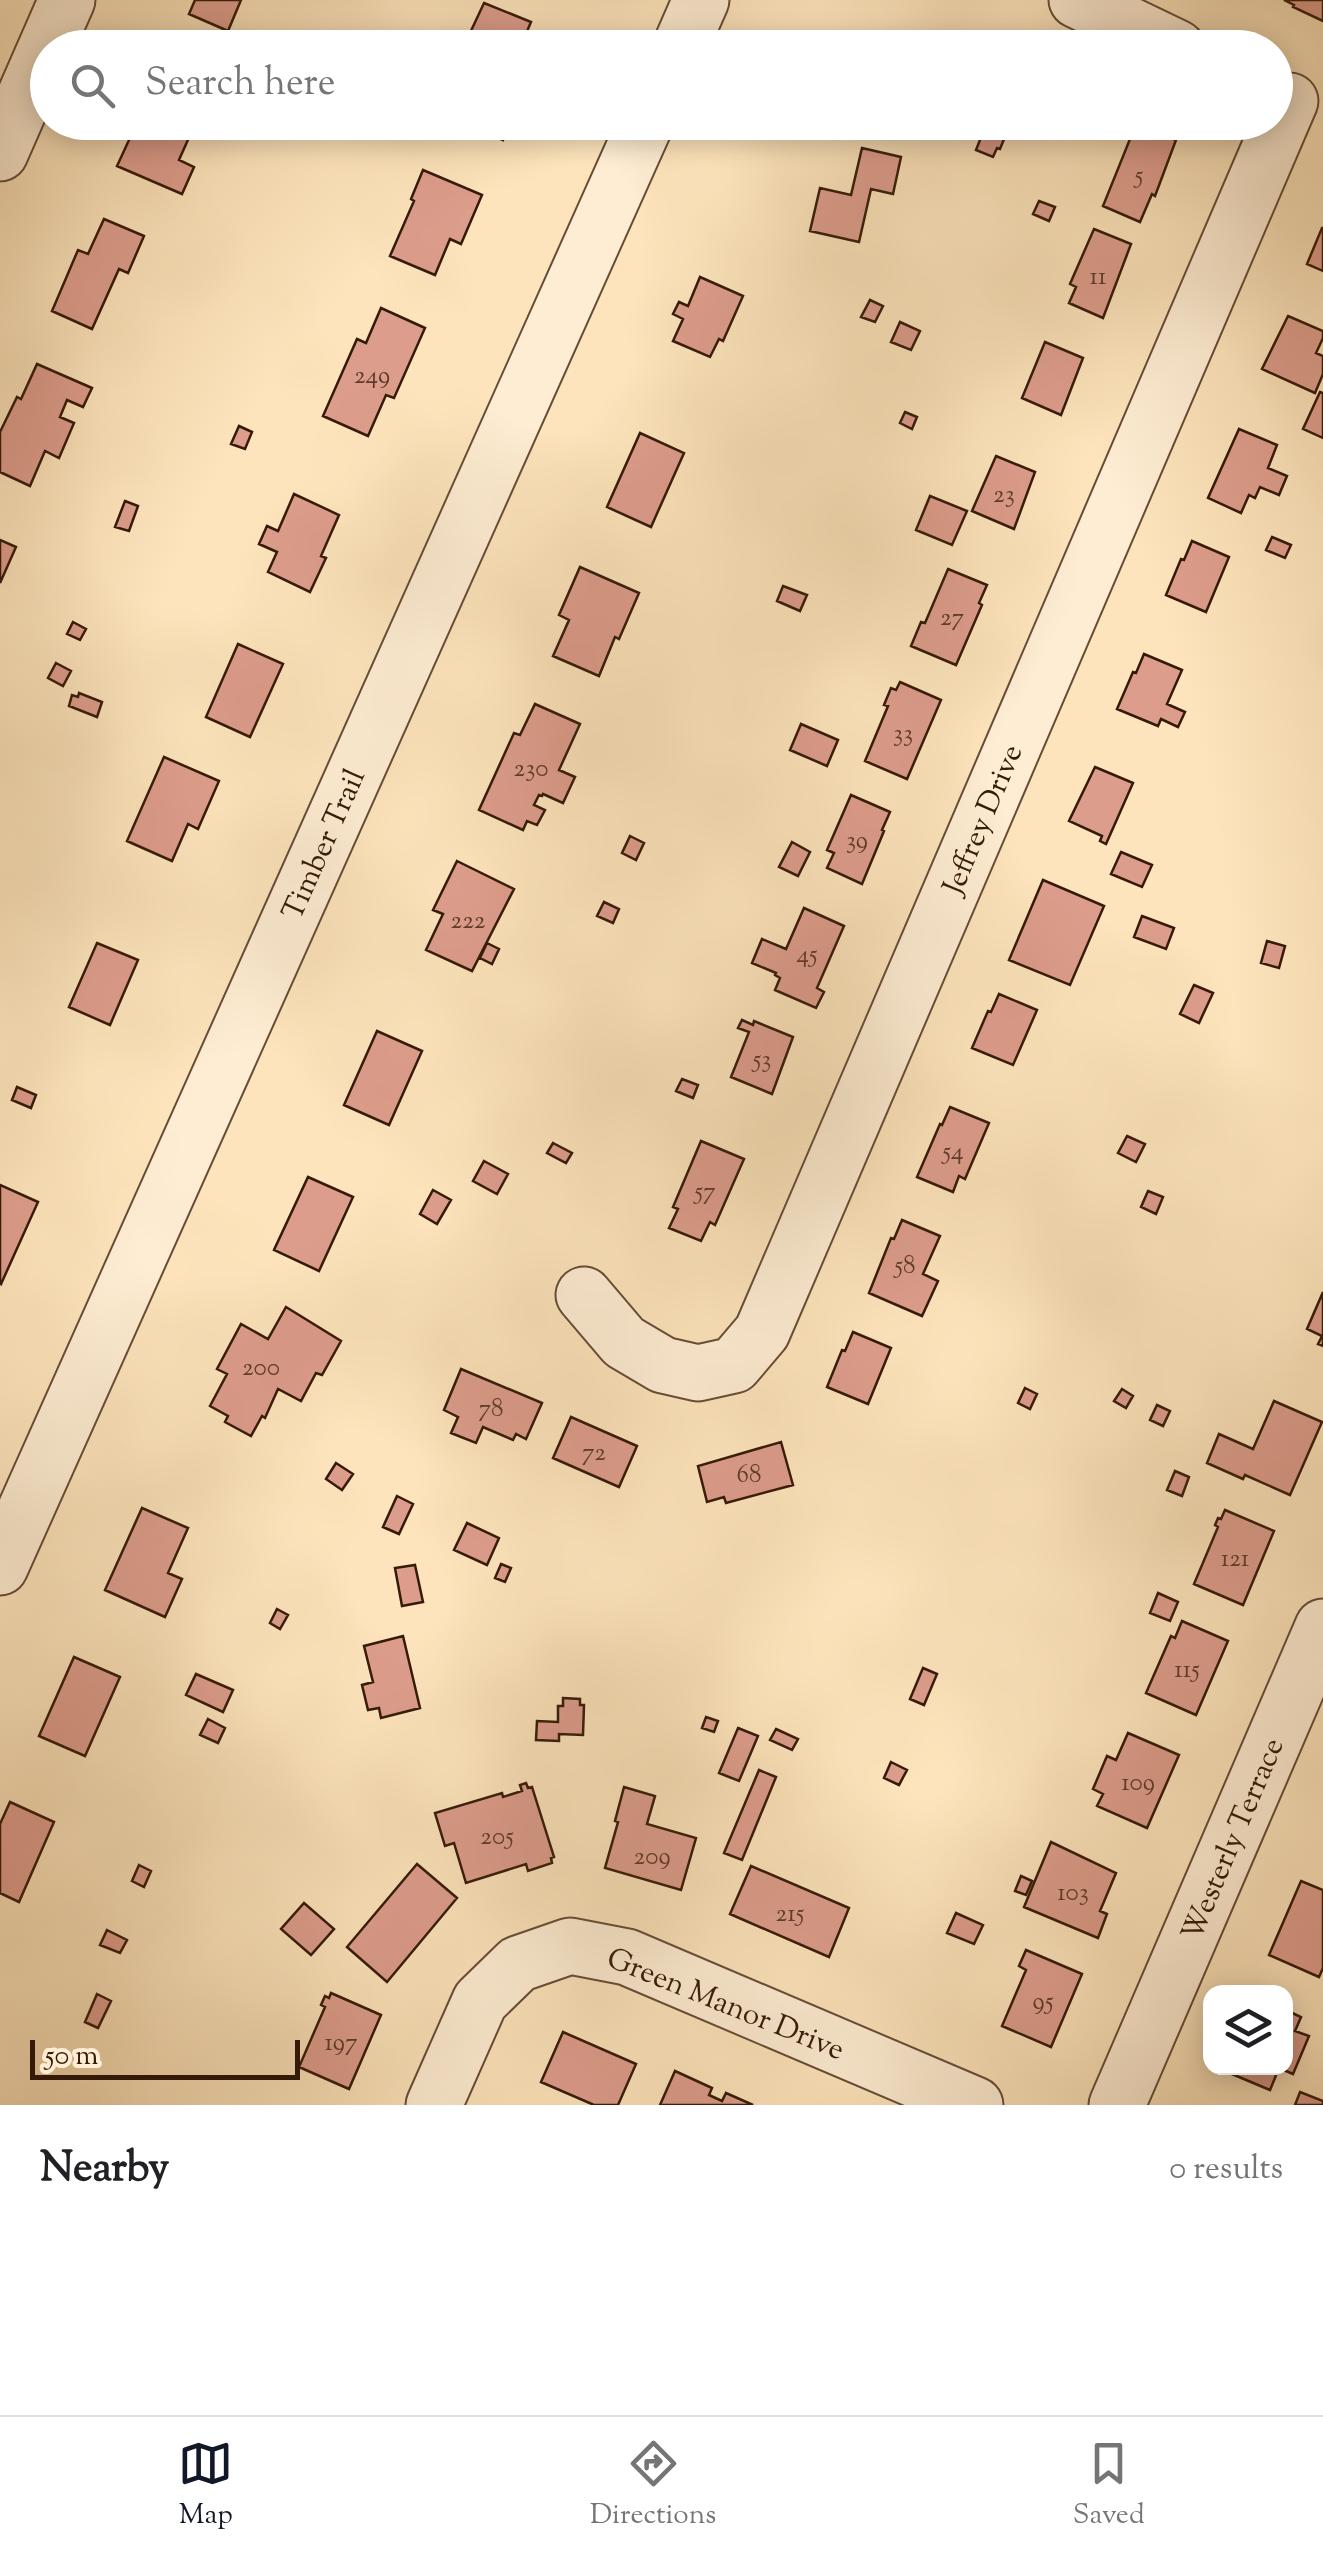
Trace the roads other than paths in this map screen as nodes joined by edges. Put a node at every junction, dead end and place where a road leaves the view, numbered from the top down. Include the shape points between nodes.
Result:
1 (67, 0) edge
2 (701, 0) edge
3 (1077, 0) edge
4 (54, 30) edge
5 (688, 30) edge
6 (1140, 30) edge
7 (30, 84) edge
8 (638, 140) edge
9 (1280, 140) edge
10 (0, 153) edge
11 (584, 1295) dead end
12 (0, 1566) edge
13 (1323, 1627) edge
14 (434, 2105) edge
15 (975, 2105) edge
16 (1117, 2105) edge

1 - 4 street
2 - 5 street
3 - 6 street
7 - 10 street
8 - 12 street, Timber Trail
9 - 11 street, Jeffrey Drive via 762,1332 734,1366 698,1372 663,1365 624,1342
13 - 16 street, Westerly Terrace
14 - 15 street, Green Manor Drive via 480,2001 518,1964 570,1946 628,1957

